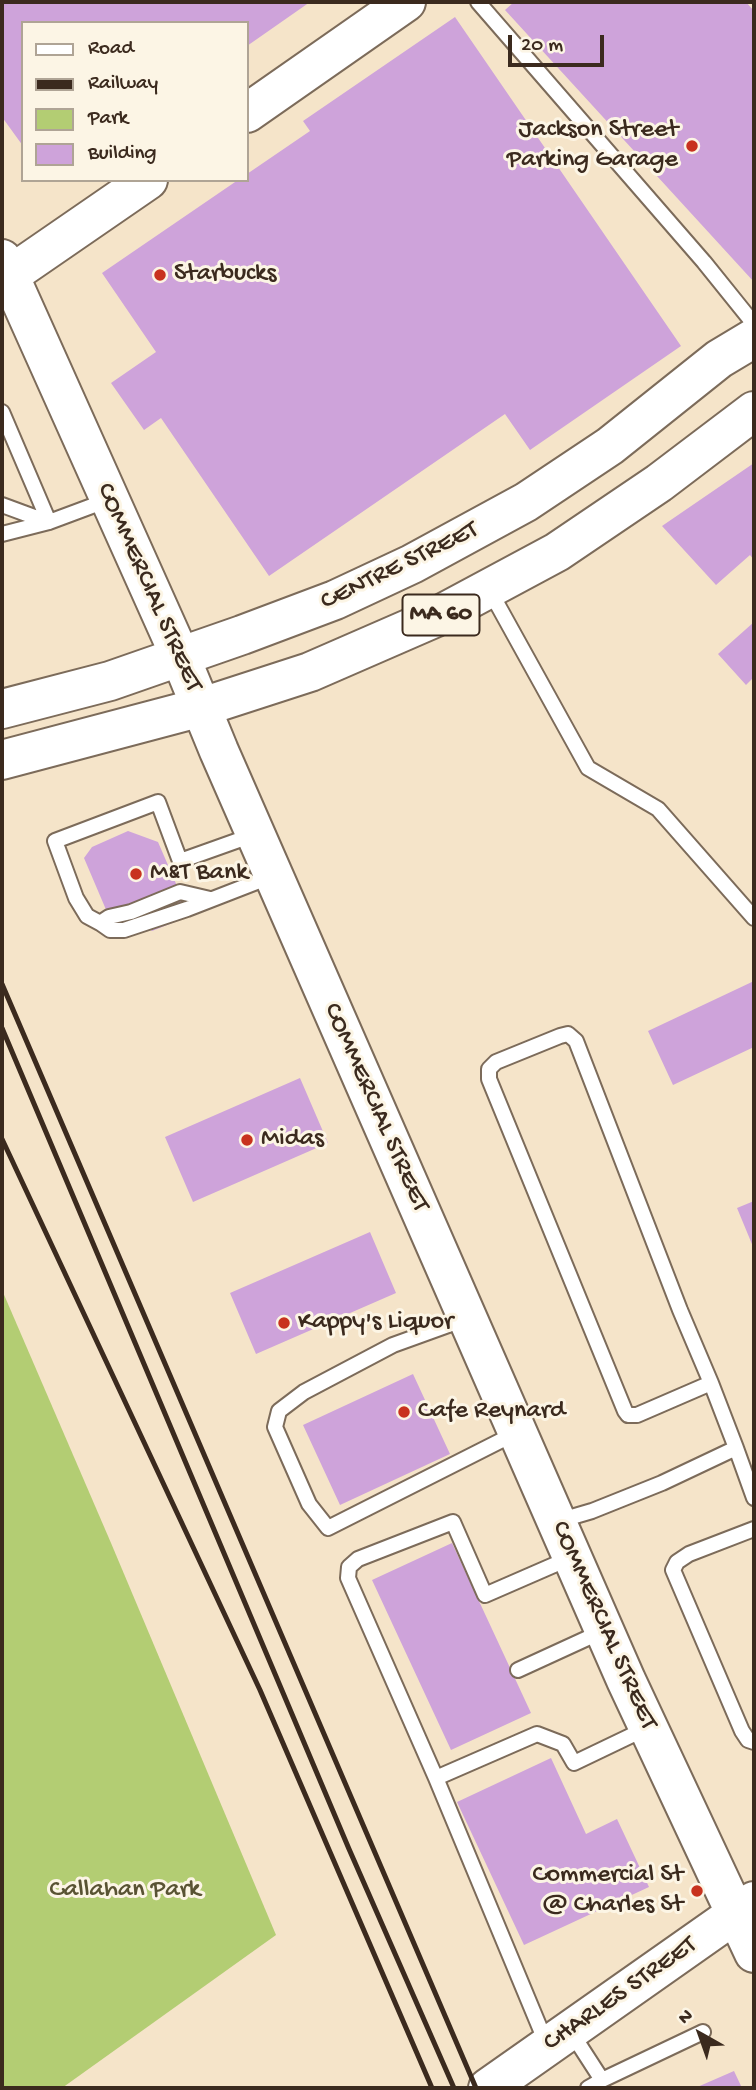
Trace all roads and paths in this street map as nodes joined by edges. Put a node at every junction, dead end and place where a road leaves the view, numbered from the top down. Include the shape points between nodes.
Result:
1 (406, 2) edge
2 (478, 2) edge
3 (248, 112) edge
4 (145, 182) edge
5 (6, 267) edge
6 (754, 324) edge
7 (754, 338) edge
8 (754, 411) edge
9 (2, 412) edge
10 (108, 500) junction
11 (2, 505) edge
12 (50, 522) junction
13 (2, 534) edge
14 (489, 590) junction
15 (180, 656) junction
16 (202, 707) junction
17 (2, 709) edge
18 (2, 760) edge
19 (255, 834) junction
20 (273, 875) junction
21 (754, 918) edge
22 (467, 1319) junction
23 (711, 1383) junction
24 (517, 1433) junction
25 (736, 1448) junction
26 (754, 1498) edge
27 (556, 1522) junction
28 (754, 1529) edge
29 (573, 1558) junction
30 (604, 1630) junction
31 (518, 1670) dead end
32 (649, 1728) junction
33 (754, 1742) edge
34 (436, 1778) junction
35 (745, 1907) edge
36 (754, 1953) edge
37 (704, 2032) dead end
38 (559, 2038) junction
39 (602, 2080) junction
40 (488, 2088) edge
41 (588, 2088) edge

1 - 3 main road
2 - 6 lane
4 - 5 main road
5 - 10 main road, COMMERCIAL STREET
7 - 15 main road, CENTRE STREET / MA 60 via 719,359 610,446 475,532 335,600
8 - 14 main road, MA 60 via 557,552
9 - 12 lane
10 - 12 lane
10 - 15 main road, COMMERCIAL STREET
11 - 12 lane
12 - 13 lane
14 - 16 main road, MA 60 via 310,672
14 - 21 lane via 588,768 658,809
15 - 16 main road, COMMERCIAL STREET
15 - 17 main road, CENTRE STREET / MA 60 via 110,681
16 - 18 main road, MA 60
16 - 19 main road, COMMERCIAL STREET
19 - 20 main road, COMMERCIAL STREET
19 - 20 lane via 180,861 159,802 55,841 76,898 87,916 100,923 180,892 210,899
20 - 22 main road, COMMERCIAL STREET
22 - 24 main road, COMMERCIAL STREET
22 - 24 lane via 393,1345 304,1392 279,1411 275,1427 289,1460 309,1504 328,1528
23 - 23 lane via 576,1041 568,1034 560,1036 496,1062 489,1069 489,1079 625,1411 637,1416
23 - 25 lane
24 - 27 main road, COMMERCIAL STREET
25 - 26 lane
25 - 27 lane via 662,1483
27 - 29 main road, COMMERCIAL STREET
28 - 33 lane via 689,1554 673,1570 742,1731
29 - 30 main road, COMMERCIAL STREET
29 - 34 lane via 485,1595 453,1522 348,1567 348,1578
30 - 31 lane
30 - 32 main road, COMMERCIAL STREET
32 - 34 lane via 574,1763 563,1744 537,1734
32 - 35 main road, COMMERCIAL STREET
34 - 38 lane
35 - 36 main road, COMMERCIAL STREET
35 - 38 main road, CHARLES STREET
37 - 39 lane
38 - 39 lane
38 - 40 main road, CHARLES STREET
39 - 41 lane

